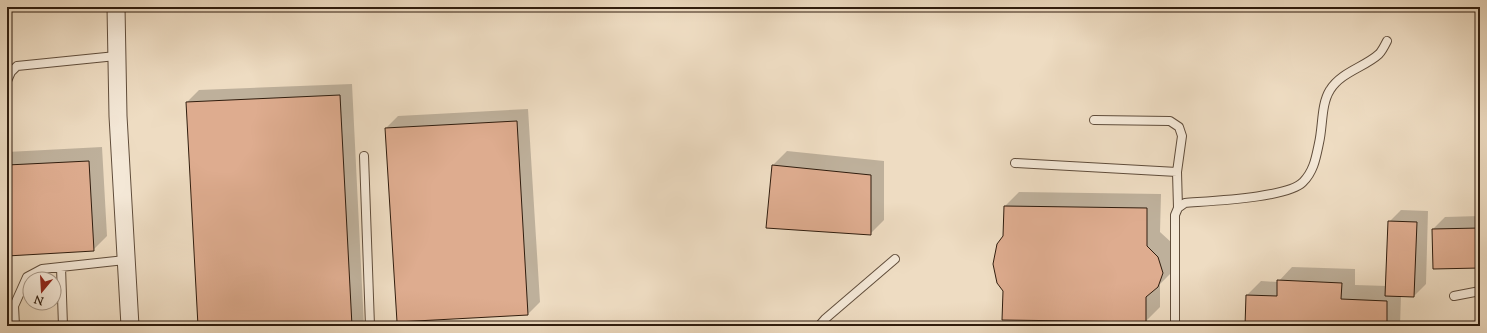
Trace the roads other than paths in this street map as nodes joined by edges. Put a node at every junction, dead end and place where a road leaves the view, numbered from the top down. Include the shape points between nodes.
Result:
1 (116, 7) edge
2 (1387, 41) dead end
3 (116, 56) junction
4 (7, 81) edge
5 (1094, 120) dead end
6 (364, 156) dead end
7 (1015, 163) dead end
8 (1177, 172) junction
9 (1178, 208) junction
10 (895, 259) dead end
11 (125, 260) junction
12 (61, 267) junction
13 (1480, 291) edge
14 (1454, 296) dead end
15 (14, 326) edge
16 (63, 326) edge
17 (130, 326) edge
18 (370, 326) edge
19 (819, 326) edge
20 (1175, 326) edge

1 - 3 street
2 - 9 lane via 1380,53 1336,82 1330,90 1312,170 1303,183 1295,188 1258,196 1185,203
3 - 4 lane via 17,66
3 - 11 street
5 - 8 lane via 1170,121 1178,127 1182,136
6 - 18 lane
7 - 8 lane
8 - 9 lane
9 - 20 lane via 1175,215
10 - 19 lane
11 - 12 lane
11 - 17 street
12 - 15 lane via 42,269 26,277 14,306
12 - 16 lane
13 - 14 lane

